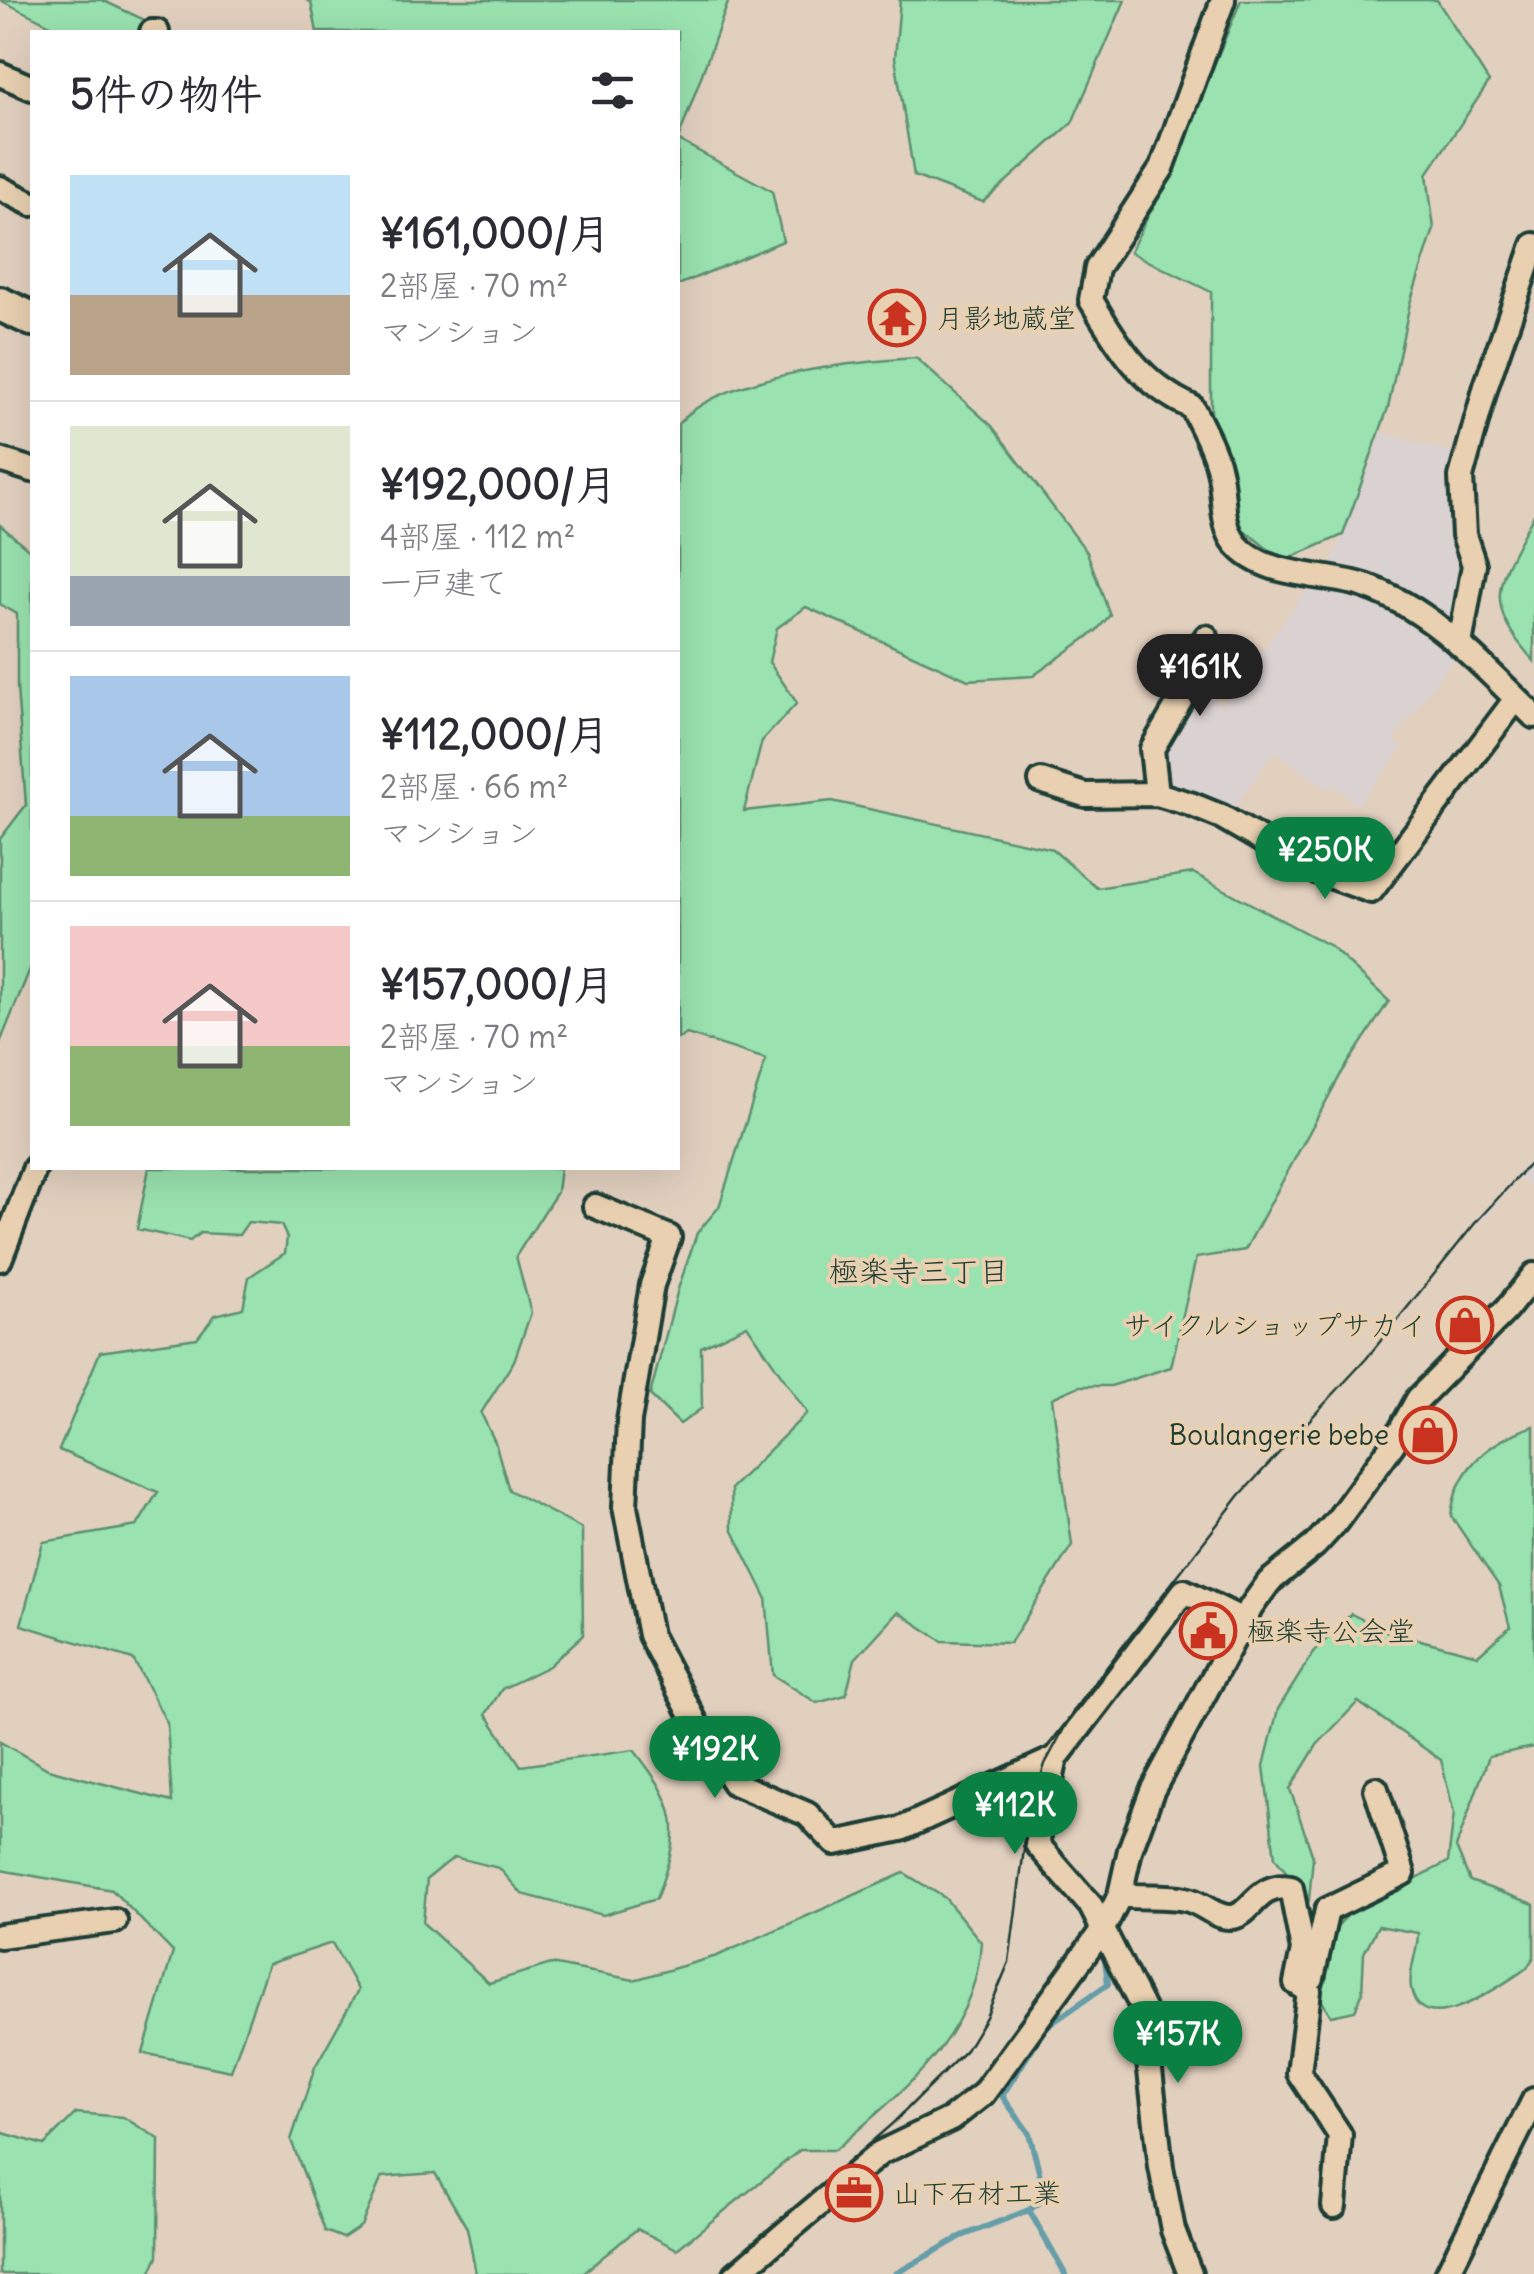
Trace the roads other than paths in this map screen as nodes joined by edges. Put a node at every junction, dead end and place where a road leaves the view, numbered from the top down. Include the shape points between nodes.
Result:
1 (1223, 0) edge
2 (0, 74) edge
3 (30, 87) edge
4 (0, 188) edge
5 (30, 203) edge
6 (1534, 245) edge
7 (0, 304) edge
8 (30, 318) edge
9 (0, 460) edge
10 (30, 469) edge
11 (1206, 637) dead end
12 (1460, 644) junction
13 (1516, 699) junction
14 (1534, 716) edge
15 (1041, 781) dead end
16 (1156, 794) junction
17 (33, 1170) edge
18 (595, 1206) dead end
19 (0, 1258) edge
20 (1534, 1274) edge
21 (1243, 1620) junction
22 (1056, 1758) junction
23 (1376, 1788) dead end
24 (1120, 1895) junction
25 (115, 1921) dead end
26 (1103, 1929) junction
27 (0, 1936) edge
28 (1309, 1992) junction
29 (1534, 2100) edge
30 (1334, 2206) dead end
31 (736, 2274) edge
32 (1190, 2274) edge
33 (1447, 2274) edge

1 - 12 street via 1162,168 1096,268 1091,300 1125,357 1167,396 1192,407 1219,470 1230,533 1245,553 1269,565 1367,586
2 - 3 street
4 - 5 street
6 - 12 street via 1461,476 1464,535 1474,565
7 - 8 street
9 - 10 street
11 - 16 street via 1180,676 1190,684 1152,749
12 - 13 street
13 - 14 street
13 - 16 street via 1371,891 1313,870 1222,817
15 - 16 street via 1086,795
17 - 19 street
18 - 22 street via 669,1236 652,1285 629,1421 625,1506 650,1635 734,1783 807,1814 836,1843 901,1828
20 - 21 street via 1418,1399 1336,1522 1270,1582
21 - 22 street via 1184,1591
21 - 24 street via 1152,1791
22 - 26 street via 1037,1844
23 - 28 street via 1403,1872 1327,1910
24 - 26 street
24 - 28 street via 1187,1899 1226,1918 1276,1885 1290,1888 1303,1950 1296,1984
25 - 27 street
26 - 31 street via 983,2094 951,2119 880,2153
26 - 32 street via 1144,2009 1161,2167
28 - 30 street via 1299,2073 1340,2134
29 - 33 street

